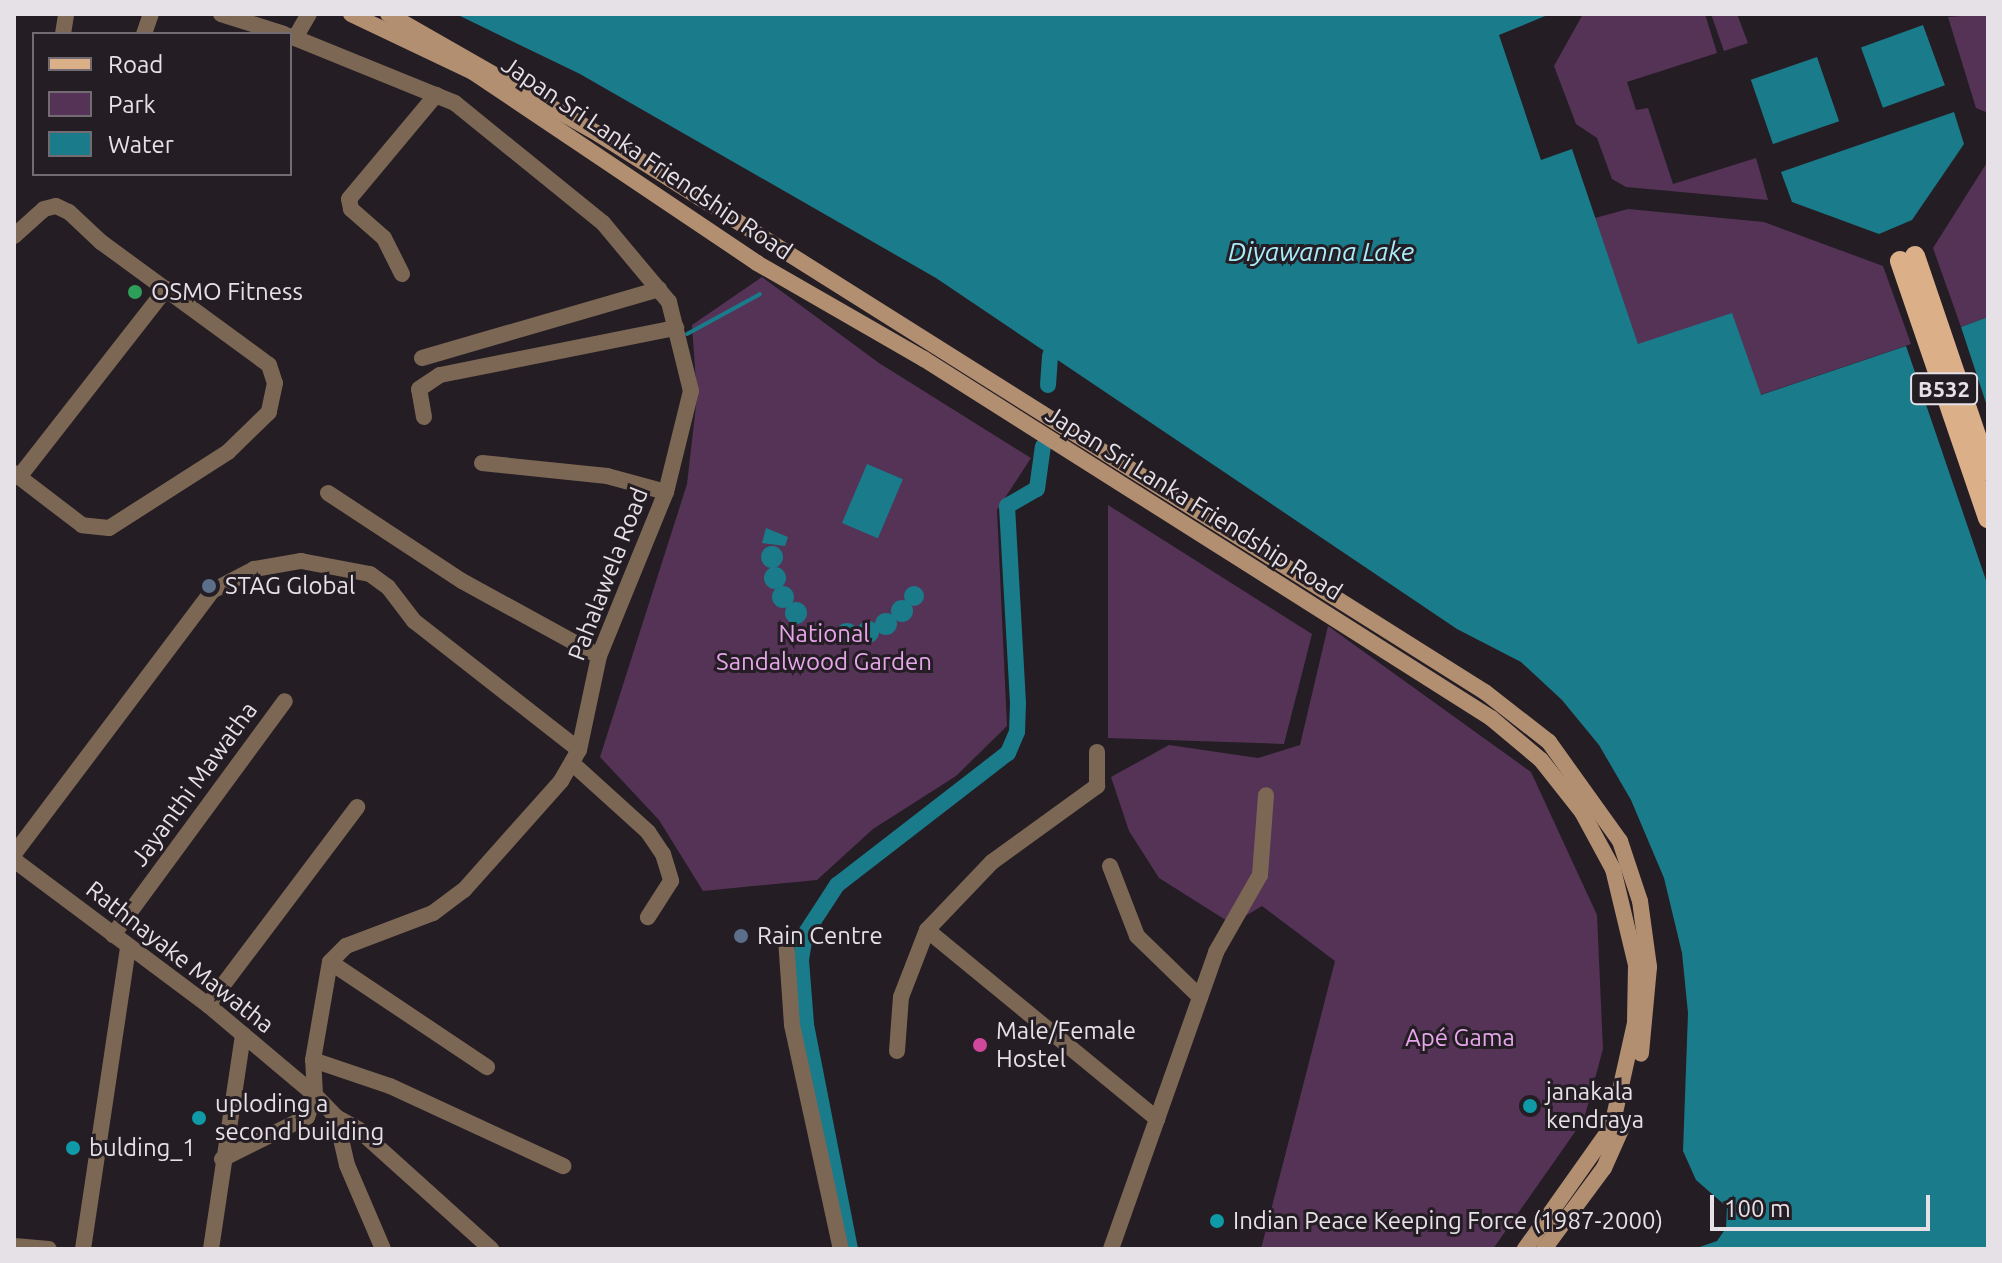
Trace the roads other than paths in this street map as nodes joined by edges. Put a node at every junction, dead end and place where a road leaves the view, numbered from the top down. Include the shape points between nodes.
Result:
1 (221, 14) edge
2 (309, 14) edge
3 (351, 14) edge
4 (388, 14) edge
5 (277, 32) edge
6 (292, 34) edge
7 (292, 37) edge
8 (436, 95) junction
9 (14, 236) edge
10 (402, 274) dead end
11 (166, 289) junction
12 (659, 289) junction
13 (676, 328) junction
14 (422, 358) dead end
15 (424, 417) dead end
16 (482, 463) dead end
17 (1988, 471) edge
18 (16, 475) edge
19 (666, 492) junction
20 (328, 493) dead end
21 (1988, 518) edge
22 (599, 656) junction
23 (285, 701) dead end
24 (1097, 752) dead end
25 (575, 757) junction
26 (1266, 795) dead end
27 (357, 807) dead end
28 (14, 857) edge
29 (1110, 866) dead end
30 (648, 917) dead end
31 (927, 930) junction
32 (113, 935) junction
33 (786, 939) dead end
34 (128, 947) junction
35 (330, 962) junction
36 (1200, 997) junction
37 (208, 1005) junction
38 (243, 1034) junction
39 (897, 1051) dead end
40 (313, 1060) junction
41 (487, 1067) dead end
42 (315, 1095) junction
43 (336, 1117) junction
44 (1157, 1119) junction
45 (222, 1159) junction
46 (563, 1166) dead end
47 (14, 1246) edge
48 (49, 1249) edge
49 (83, 1249) edge
50 (211, 1249) edge
51 (383, 1249) edge
52 (491, 1249) edge
53 (841, 1249) edge
54 (1111, 1249) edge
55 (1525, 1249) edge
56 (1544, 1249) edge

1 - 5 street, Pahalawela Road
2 - 6 street
3 - 55 main road, Japan Sri Lanka Friendship Road via 473,72 757,263 924,359 1491,718 1541,760 1582,812 1613,869 1636,965 1635,1023 1612,1126
4 - 56 main road, Japan Sri Lanka Friendship Road via 600,135 1485,692 1549,742 1620,841 1640,901 1649,967 1647,1020 1624,1123 1604,1168
7 - 8 street, Pahalawela Road
8 - 10 street via 349,199 351,209 384,238
8 - 12 street, Pahalawela Road via 455,103 566,191 620,238
9 - 11 street via 44,209 56,206
11 - 18 street
11 - 18 street via 269,365 275,383 269,412 228,452 109,528 82,525
12 - 13 street, Pahalawela Road
12 - 14 street
13 - 15 street via 440,375 419,389
13 - 19 street, Pahalawela Road via 691,391
16 - 19 street via 607,476
17 - 21 main road, B532 via 1908,258
19 - 22 street, Pahalawela Road
20 - 22 street via 462,581
22 - 25 street, Pahalawela Road
23 - 32 street, Jayanthi Mawatha
24 - 31 street via 1097,786 992,862
25 - 28 street via 370,574 301,561 227,580 212,591
25 - 30 street via 663,854 671,881
25 - 35 street, Pahalawela Road via 464,890 433,913 346,946
26 - 36 street via 1260,875
27 - 37 street
28 - 32 street, Rathnayake Mawatha
29 - 36 street via 1137,936
31 - 39 street via 901,997
31 - 44 street
32 - 34 street, Rathnayake Mawatha
33 - 53 street via 792,1025
34 - 37 street, Rathnayake Mawatha
34 - 49 street
35 - 40 street
35 - 41 street
36 - 44 street
37 - 38 street, Rathnayake Mawatha
38 - 42 street, Rathnayake Mawatha
38 - 45 street
40 - 42 street
40 - 46 street via 390,1086
42 - 43 street, Rathnayake Mawatha
42 - 45 street via 307,1117
43 - 51 street via 347,1165
43 - 52 street via 359,1130
44 - 54 street
45 - 50 street
47 - 48 street

